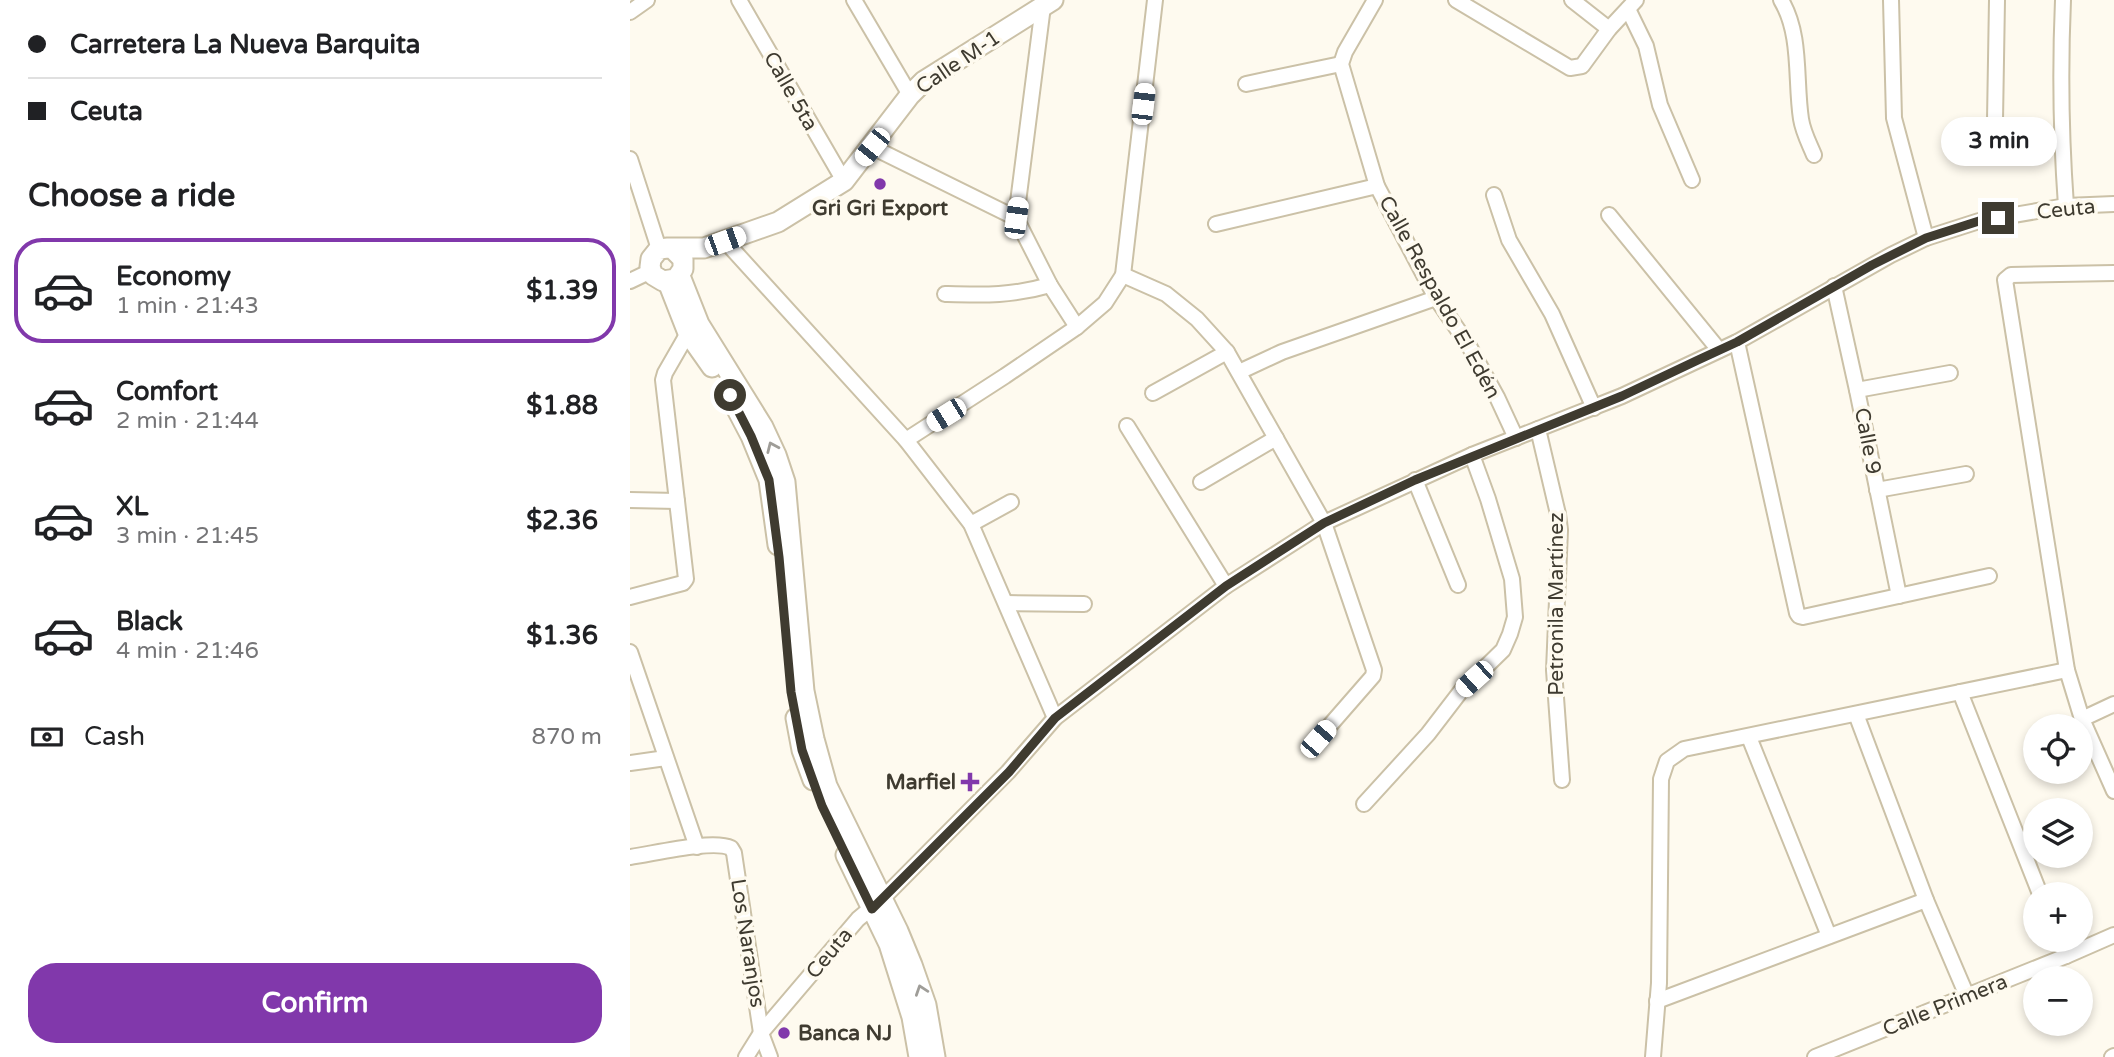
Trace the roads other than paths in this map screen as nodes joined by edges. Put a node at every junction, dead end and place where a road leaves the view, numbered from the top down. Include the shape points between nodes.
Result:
1 (648, 0) edge
2 (739, 0) edge
3 (854, 0) edge
4 (1155, 0) edge
5 (1375, 0) edge
6 (1456, 0) edge
7 (1572, 0) edge
8 (1781, 0) edge
9 (1891, 0) edge
10 (1997, 0) edge
11 (2063, 0) edge
12 (1048, 3) edge
13 (1632, 4) edge
14 (630, 12) edge
15 (1609, 29) junction
16 (1341, 64) junction
17 (1246, 85) dead end
18 (910, 95) junction
19 (1995, 120) dead end
20 (872, 147) junction
21 (1814, 155) dead end
22 (630, 159) edge
23 (1692, 180) dead end
24 (844, 181) junction
25 (1377, 186) junction
26 (1494, 195) dead end
27 (2114, 204) edge
28 (2066, 206) junction
29 (1609, 215) dead end
30 (1016, 218) junction
31 (1216, 224) dead end
32 (1926, 238) junction
33 (725, 241) junction
34 (704, 248) junction
35 (666, 249) junction
36 (2114, 273) edge
37 (670, 275) junction
38 (1124, 275) junction
39 (630, 281) edge
40 (1050, 285) junction
41 (1834, 286) junction
42 (945, 294) dead end
43 (1436, 298) junction
44 (1077, 327) junction
45 (688, 333) junction
46 (1737, 342) junction
47 (1719, 350) junction
48 (1227, 352) junction
49 (1239, 372) junction
50 (1950, 373) dead end
51 (1857, 390) junction
52 (1153, 393) dead end
53 (1594, 408) junction
54 (1126, 426) dead end
55 (1538, 429) junction
56 (1276, 438) junction
57 (1516, 438) junction
58 (906, 439) junction
59 (1472, 456) junction
60 (1966, 474) dead end
61 (1415, 480) junction
62 (1201, 482) dead end
63 (1877, 490) junction
64 (630, 500) edge
65 (677, 501) junction
66 (1012, 502) dead end
67 (1324, 523) junction
68 (971, 524) junction
69 (1989, 576) dead end
70 (1458, 585) dead end
71 (1226, 586) junction
72 (1899, 596) junction
73 (630, 597) edge
74 (1006, 603) junction
75 (1084, 604) dead end
76 (631, 659) edge
77 (2067, 670) junction
78 (1960, 692) junction
79 (2114, 705) edge
80 (1856, 714) junction
81 (2080, 714) edge
82 (2093, 714) edge
83 (1055, 718) junction
84 (1749, 737) junction
85 (1318, 739) dead end
86 (2093, 744) edge
87 (666, 758) junction
88 (630, 762) edge
89 (1562, 780) dead end
90 (2114, 791) edge
91 (1364, 804) dead end
92 (697, 847) junction
93 (630, 858) edge
94 (2035, 882) edge
95 (1926, 900) junction
96 (877, 904) junction
97 (2114, 935) edge
98 (1829, 936) junction
99 (2064, 952) edge
100 (2066, 956) junction
101 (1966, 996) junction
102 (1657, 1001) junction
103 (761, 1033) junction
104 (746, 1057) edge
105 (770, 1057) edge
106 (919, 1057) edge
107 (935, 1057) edge
108 (1653, 1057) edge
109 (1815, 1057) edge

1 - 14 street
2 - 24 street, Calle 5ta
3 - 18 street
4 - 38 street
5 - 16 street
6 - 15 street via 1570,68 1582,66
7 - 15 street
8 - 21 street via 1793,27 1801,119
9 - 32 street via 1894,118
10 - 19 street
11 - 28 street via 2060,53
12 - 18 street, Calle M-1 via 924,81
12 - 30 street
13 - 15 street
13 - 23 street via 1660,105
16 - 17 street
16 - 25 street, Calle Respaldo El Edén
18 - 20 street, Calle M-1
20 - 24 street, Calle M-1
20 - 30 street
22 - 35 street
24 - 33 street, Calle M-1 via 778,222
25 - 31 street
25 - 43 street, Calle Respaldo El Edén
26 - 53 street via 1509,240 1552,314
27 - 28 street, Ceuta
28 - 32 street, Ceuta via 1979,221
29 - 47 street
30 - 40 street
32 - 41 street, Ceuta
33 - 34 street, Calle M-1
33 - 58 street
34 - 35 street, Calle M-1
34 - 37 street
35 - 37 street via 683,259
35 - 37 street via 651,259
36 - 77 street via 2011,275 2005,281
37 - 39 street
37 - 45 street
96 -> 37 street via 827,786 814,739 804,691 785,482 763,427
38 - 44 street via 1105,303
38 - 48 street via 1166,294
40 - 42 street via 999,295
40 - 44 street
41 - 46 street, Ceuta
41 - 51 street, Calle 9
43 - 49 street via 1282,352
43 - 57 street, Calle Respaldo El Edén via 1469,346
44 - 58 street
45 - 65 street via 663,380
45 - 96 street via 738,409 769,480 791,692 802,750 822,806
46 - 47 street, Ceuta
46 - 72 street via 1797,612 1803,617
47 - 53 street, Ceuta
48 - 49 street
48 - 52 street
49 - 56 street
50 - 51 street
51 - 63 street, Calle 9
53 - 55 street, Ceuta
54 - 71 street
55 - 57 street, Ceuta
55 - 89 street, Petronila Martínez via 1560,530 1553,670
56 - 62 street
56 - 67 street
57 - 59 street, Ceuta
58 - 68 street
59 - 61 street, Ceuta
59 - 91 street via 1512,579 1515,617 1510,634 1503,650 1461,691
60 - 63 street
61 - 67 street, Ceuta
61 - 70 street
63 - 72 street, Calle 9
64 - 65 street
65 - 73 street via 685,581
66 - 68 street
67 - 71 street, Ceuta
67 - 85 street via 1374,670
68 - 74 street
69 - 72 street
71 - 83 street, Ceuta
74 - 75 street
74 - 83 street
76 - 87 street
77 - 78 street
77 - 81 street
78 - 80 street
78 - 94 street
79 - 82 street
80 - 84 street
80 - 95 street
83 - 96 street, Ceuta via 1009,772
84 - 98 street
84 - 102 street via 1684,749 1667,761 1661,779
86 - 90 street
87 - 88 street
87 - 92 street
92 - 93 street
92 - 103 street, Los Naranjos via 724,845 734,853
95 - 98 street
95 - 101 street
96 - 103 street, Ceuta via 858,919
96 - 106 street via 912,1017
107 -> 96 street via 926,1005 912,965
97 - 100 street, Calle Primera
98 - 102 street
99 - 100 street
100 - 101 street, Calle Primera
101 - 109 street, Calle Primera
102 - 108 street
103 - 104 street, Ceuta
103 - 105 street, Los Naranjos

